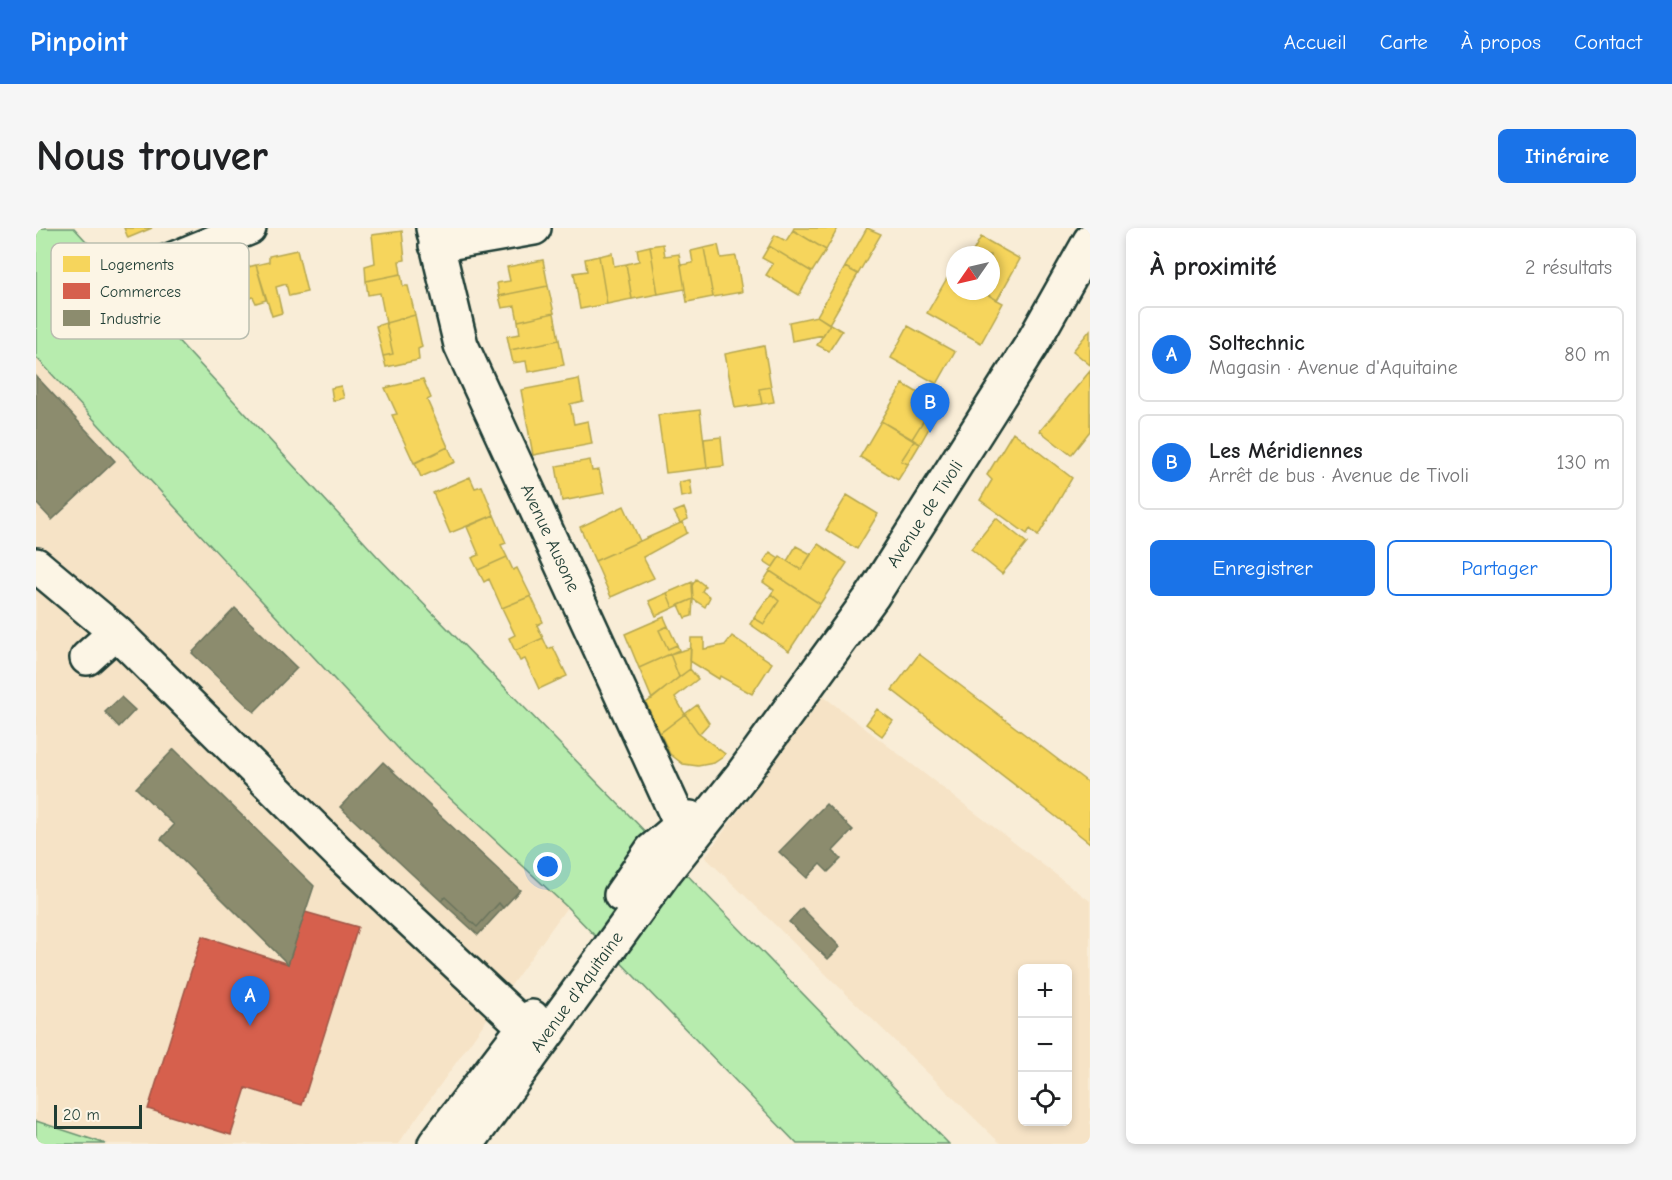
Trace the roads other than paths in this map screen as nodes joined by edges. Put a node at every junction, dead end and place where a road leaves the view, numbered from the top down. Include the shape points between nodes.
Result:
1 (249, 228) edge
2 (534, 228) edge
3 (435, 237) edge
4 (1090, 241) edge
5 (212, 243) edge
6 (36, 565) edge
7 (116, 632) junction
8 (87, 658) dead end
9 (686, 833) junction
10 (596, 931) joint
11 (525, 1027) junction
12 (529, 1059) junction
13 (435, 1144) edge
14 (467, 1144) edge

1 - 5 street
2 - 3 street, Avenue Ausone
3 - 9 street, Avenue Ausone via 461,345
4 - 9 street, Avenue de Tivoli via 1032,344 902,551 742,775
6 - 7 street
7 - 8 street
7 - 11 street via 340,854
9 - 10 street, Avenue de Tivoli via 652,850
9 - 12 street, Avenue d'Aquitaine
10 - 11 street, Avenue d'Aquitaine
11 - 12 street
11 - 13 street, Avenue d'Aquitaine
12 - 14 street, Avenue d'Aquitaine

